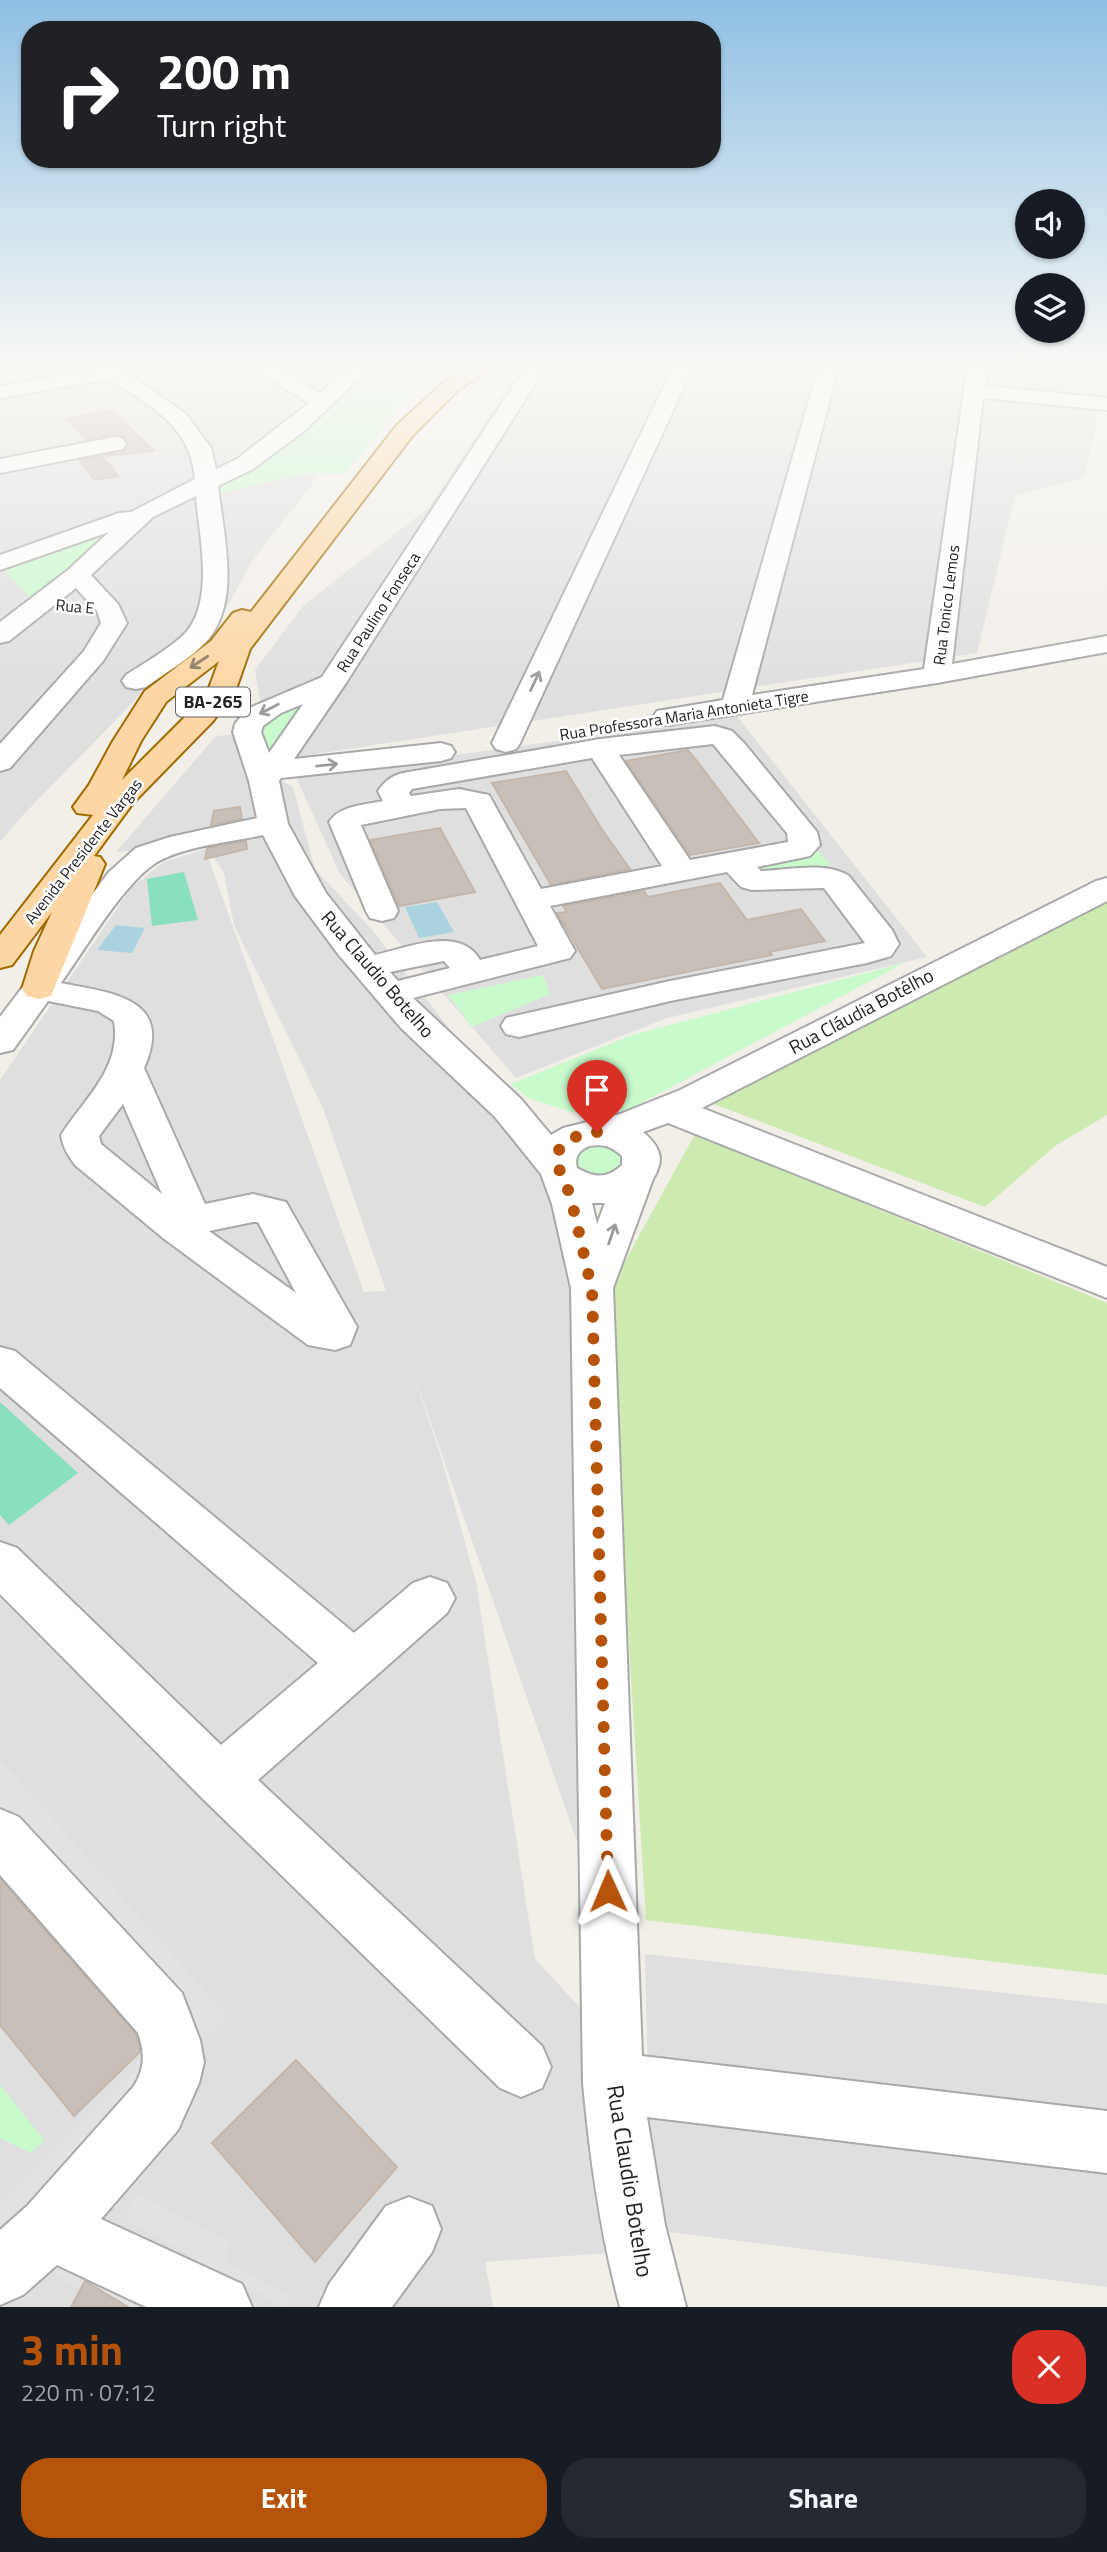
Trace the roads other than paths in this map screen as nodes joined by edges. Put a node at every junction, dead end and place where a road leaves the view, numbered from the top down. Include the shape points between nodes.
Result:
1 (205, 473) edge
2 (231, 473) edge
3 (355, 473) edge
4 (372, 473) edge
5 (468, 473) edge
6 (633, 473) edge
7 (799, 473) edge
8 (963, 473) edge
9 (264, 477) dead end
10 (205, 488) junction
11 (145, 512) junction
12 (77, 575) junction
13 (14, 597) edge
14 (109, 609) junction
15 (0, 635) edge
16 (1107, 644) edge
17 (94, 655) junction
18 (937, 675) junction
19 (136, 681) junction
20 (332, 683) junction
21 (165, 688) junction
22 (735, 706) junction
23 (127, 741) junction
24 (506, 743) junction
25 (600, 748) junction
26 (170, 749) junction
27 (0, 762) edge
28 (265, 774) junction
29 (401, 807) junction
30 (108, 814) junction
31 (272, 824) junction
32 (735, 862) junction
33 (682, 872) junction
34 (1107, 888) edge
35 (532, 900) junction
36 (382, 911) dead end
37 (0, 919) edge
38 (0, 958) edge
39 (368, 967) junction
40 (471, 974) junction
41 (39, 989) junction
42 (390, 993) junction
43 (519, 1026) dead end
44 (0, 1042) edge
45 (127, 1069) junction
46 (689, 1107) junction
47 (508, 1108) junction
48 (600, 1132) junction
49 (637, 1174) junction
50 (562, 1175) junction
51 (1107, 1267) edge
52 (1107, 1283) edge
53 (592, 1288) junction
54 (0, 1363) edge
55 (0, 1562) edge
56 (430, 1598) dead end
57 (355, 1664) junction
58 (220, 1780) junction
59 (0, 1835) edge
60 (521, 2067) dead end
61 (631, 2085) junction
62 (1107, 2142) edge
63 (50, 2229) junction
64 (409, 2229) dead end
65 (0, 2272) edge
66 (219, 2307) edge
67 (352, 2307) edge
68 (653, 2307) edge

1 - 10 street
2 - 10 street
3 -> 21 main road, Avenida Presidente Vargas via 220,647
4 - 26 main road, Avenida Presidente Vargas / BA-265 via 237,648 222,689 203,715
5 - 20 street, Rua Paulino Fonseca
24 -> 6 street
7 - 22 street
8 - 18 street, Rua Tonico Lemos
9 - 10 street
10 - 11 street
10 - 19 street via 214,572 209,617 196,637
11 - 12 street
11 - 13 street
12 - 13 street
12 - 14 street
13 - 14 street, Rua E
13 - 15 street
14 - 17 street via 114,623
16 - 18 street, Rua Professora Maria Antonieta Tigre
17 - 19 street via 109,669
17 - 27 street
18 - 22 street, Rua Professora Maria Antonieta Tigre
19 - 21 street
20 - 28 street, Rua Paulino Fonseca
20 -> 28 street, Rua Paulino Fonseca via 271,707 249,724 247,733
21 - 23 main road, Avenida Presidente Vargas
22 - 24 street, Rua Professora Maria Antonieta Tigre
23 - 26 main road via 151,719 174,718 184,723
23 - 37 main road, Avenida Presidente Vargas via 103,788
28 -> 24 street, Rua Professora Maria Antonieta Tigre
25 - 29 street via 403,782 393,791
25 - 32 street via 701,735 722,737 802,832 804,845
25 - 33 street
26 - 30 main road, Avenida Presidente Vargas / BA-265
28 - 31 street, Rua Claudio Botelho
29 - 35 street via 469,798 478,802
29 - 36 street via 344,822
30 - 38 main road, Avenida Presidente Vargas / BA-265
30 - 41 main road
31 - 39 street, Rua Claudio Botelho via 311,896
31 - 41 street via 147,855 120,879
32 - 33 street
32 - 43 street via 752,880 831,878 882,944 867,953
33 - 35 street
34 - 46 street, Rua Cláudia Botêlho via 936,972
35 - 40 street via 566,965
39 - 40 street via 447,950 461,956
39 - 42 street, Rua Claudio Botelho
40 - 42 street
41 - 44 street
41 - 45 street via 109,1003 131,1016 135,1029
42 - 47 street, Rua Claudio Botelho
45 - 45 street via 185,1225 82,1147 80,1135
46 - 48 street
46 - 49 street, Rua Cláudia Botêlho
46 - 51 street
46 - 52 street
47 - 48 street
47 - 50 street, Rua Claudio Botelho
48 - 49 street via 629,1141 638,1149 642,1158
48 - 50 street via 581,1135 559,1150 556,1161
49 - 50 street via 618,1188 597,1191
53 -> 49 street, Rua Cláudia Botêlho
50 - 53 street, Rua Claudio Botelho
53 - 61 street, Rua Claudio Botelho
54 - 57 street
55 - 58 street
56 - 57 street
57 - 58 street
58 - 60 street
59 - 63 street via 161,2014 175,2063 170,2087 156,2108
61 - 62 street
61 - 68 street, Rua Claudio Botelho via 626,2175
63 - 65 street
63 - 66 street
64 - 67 street

